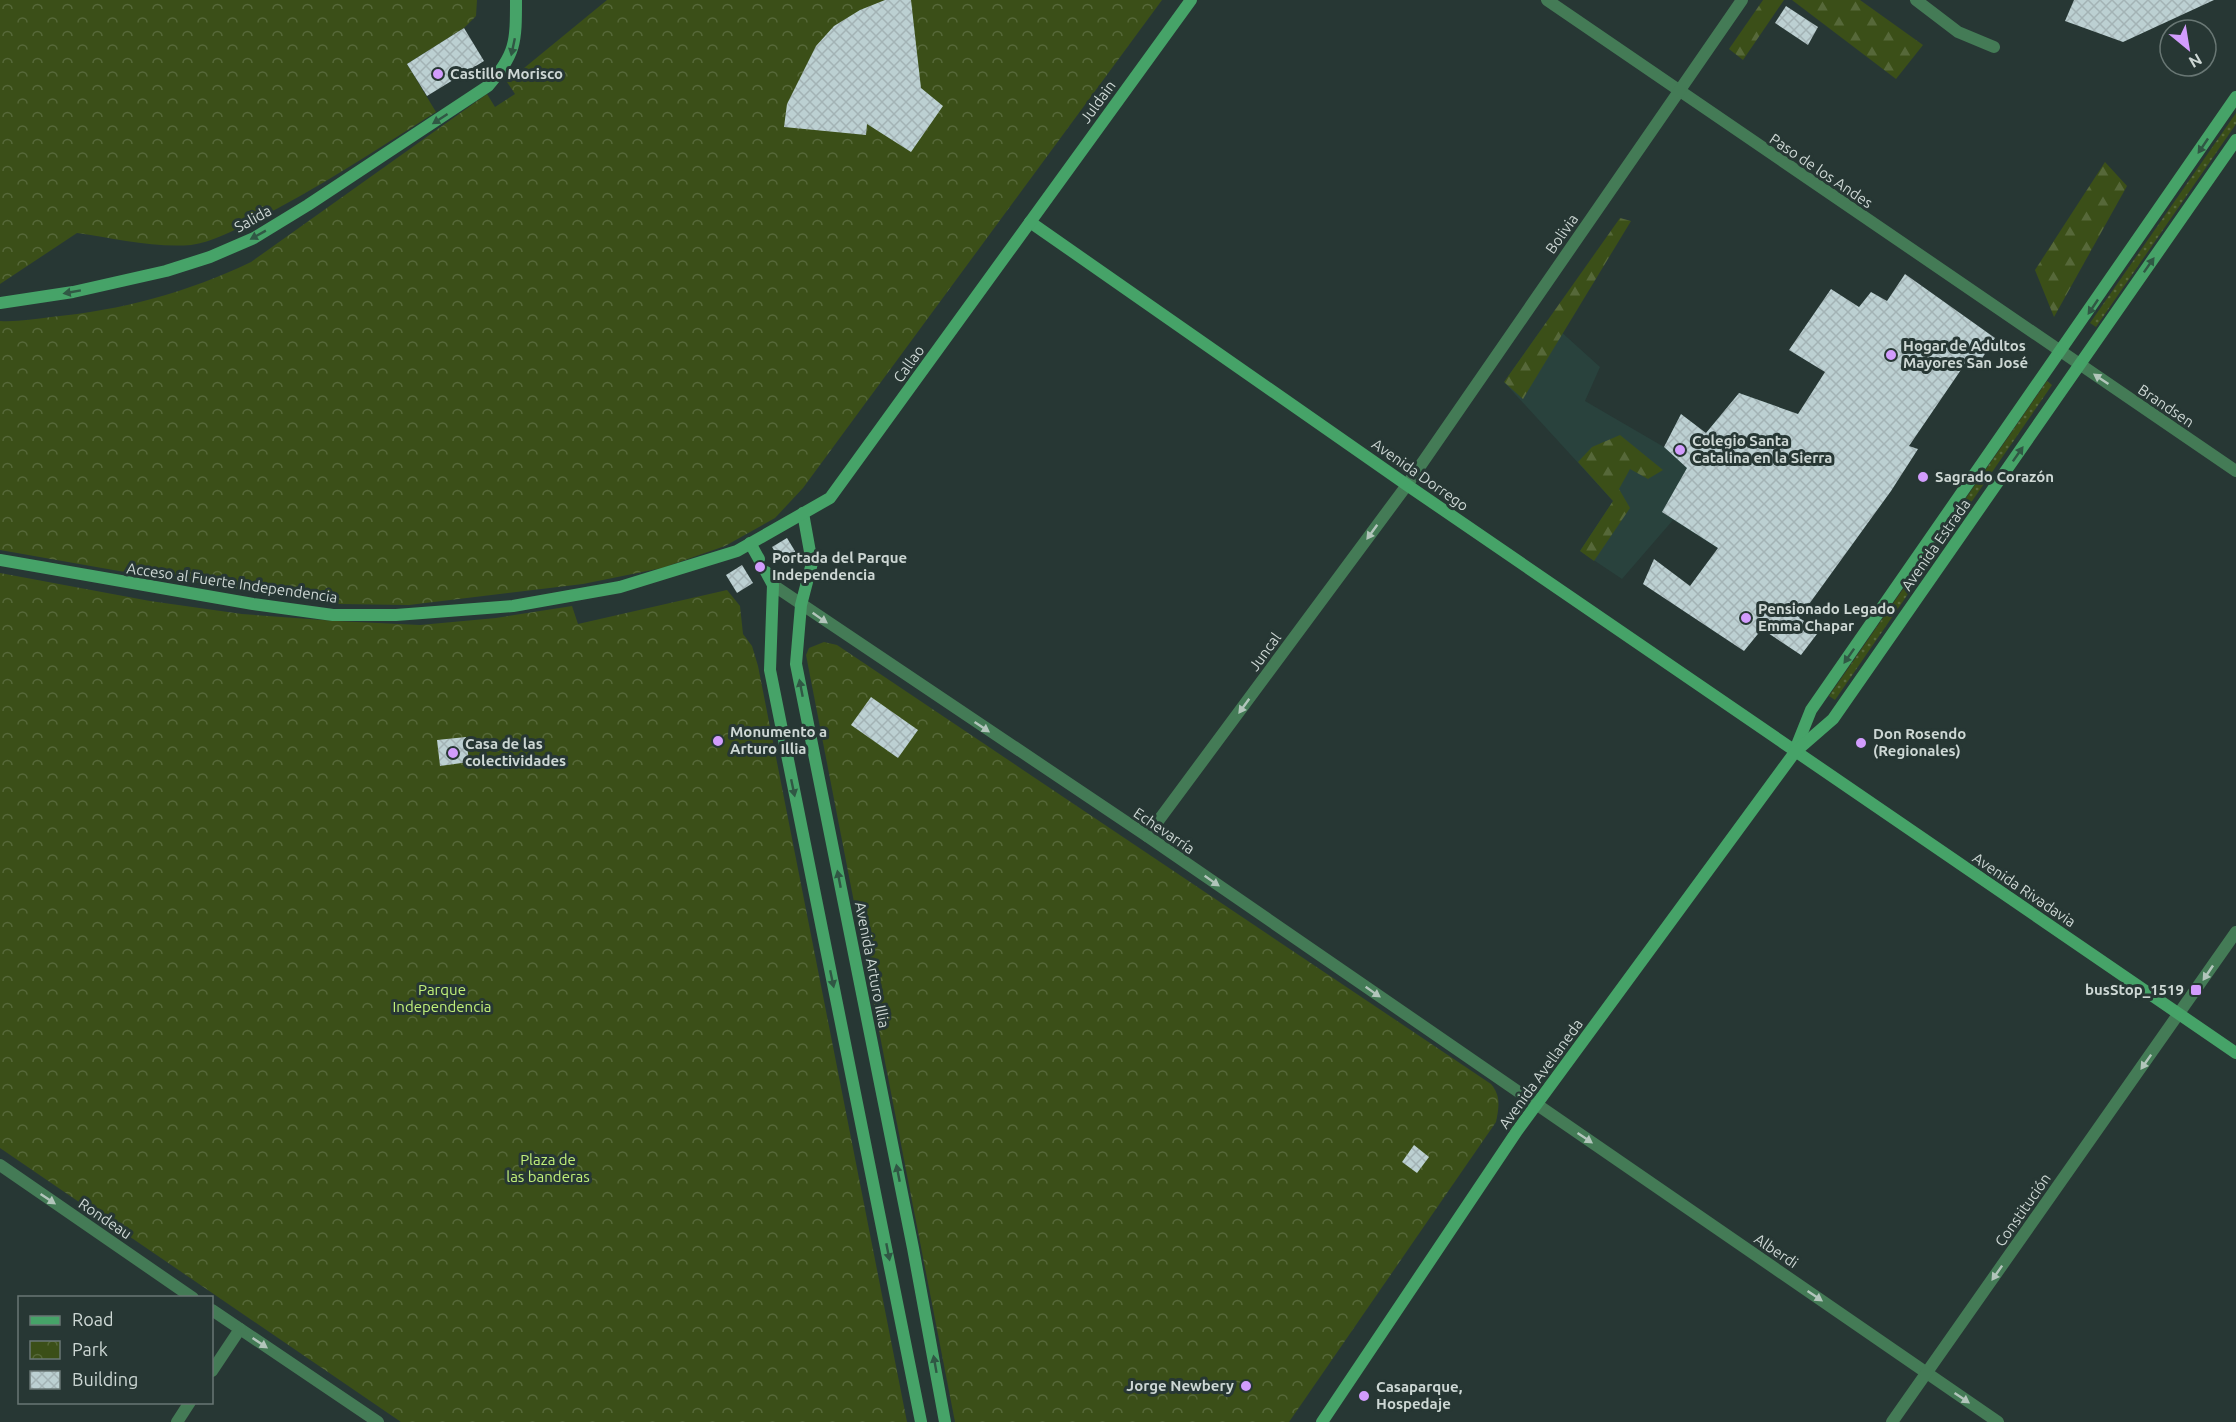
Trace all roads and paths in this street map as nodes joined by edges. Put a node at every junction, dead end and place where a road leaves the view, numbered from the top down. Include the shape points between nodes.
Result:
1 (516, 0) edge
2 (1191, 0) edge
3 (1547, 0) edge
4 (1742, 0) edge
5 (1916, 0) edge
6 (1994, 47) dead end
7 (1678, 91) junction
8 (2236, 97) edge
9 (2236, 141) edge
10 (1030, 222) junction
11 (0, 303) edge
12 (2061, 352) junction
13 (2080, 365) junction
14 (2236, 471) edge
15 (1407, 485) junction
16 (803, 513) junction
17 (750, 543) junction
18 (759, 559) dead end
19 (0, 560) edge
20 (766, 572) dead end
21 (773, 585) junction
22 (801, 605) junction
23 (1795, 752) junction
24 (1147, 836) junction
25 (2236, 932) edge
26 (2180, 1014) junction
27 (2236, 1053) edge
28 (1536, 1105) junction
29 (0, 1166) edge
30 (190, 1296) edge
31 (213, 1311) edge
32 (240, 1329) junction
33 (213, 1370) edge
34 (1926, 1373) junction
35 (189, 1404) edge
36 (177, 1422) edge
37 (378, 1422) edge
38 (921, 1422) edge
39 (945, 1422) edge
40 (1322, 1422) edge
41 (1892, 1422) edge
42 (1998, 1422) edge

1 -> 11 street, Salida via 513,52 488,86 254,238 165,271 73,292
2 - 10 street, Juldain
3 - 7 street, Paso de los Andes
4 - 7 street, Bolivia
5 - 6 street via 1958,32
7 - 12 street, Paso de los Andes
7 - 15 street, Bolivia
8 -> 12 street, Avenida Estrada
13 -> 9 street, Avenida Estrada
10 - 15 street, Avenida Dorrego
10 - 16 street, Callao via 831,498
12 - 13 street, Paso de los Andes
12 -> 23 street, Avenida Estrada via 1811,710
14 -> 13 street, Brandsen
23 -> 13 street, Avenida Estrada via 1833,719
15 - 23 street, Avenida Dorrego
15 -> 24 street, Juncal
16 - 17 street, Acceso al Fuerte Independencia
16 - 22 street, Avenida Arturo Illia via 812,563
17 - 18 street
17 - 19 street, Acceso al Fuerte Independencia via 704,562 620,587 513,606 396,615 333,615 253,604
20 - 21 street
21 - 22 street, Echevarría
21 -> 38 street via 770,670
22 -> 24 street, Echevarría
39 -> 22 street, Avenida Arturo Illia via 796,664
23 - 26 street, Avenida Rivadavia
23 - 28 street, Avenida Avellaneda
24 -> 28 street, Echevarría
25 -> 26 street, Constitución
26 - 27 street, Avenida Rivadavia
26 -> 34 street, Constitución
28 -> 34 street, Alberdi
28 - 40 street, Avenida Avellaneda
29 -> 30 street, Rondeau
31 - 32 street
32 - 33 street
32 -> 37 street
34 - 41 street, Constitución
34 -> 42 street, Alberdi
35 - 36 street

